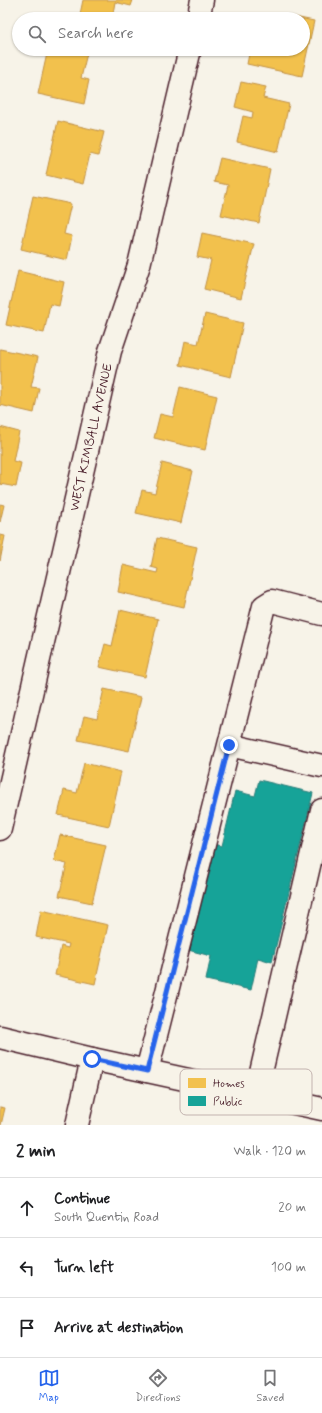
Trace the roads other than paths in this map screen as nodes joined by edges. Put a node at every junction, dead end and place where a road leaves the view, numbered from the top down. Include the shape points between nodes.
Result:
1 (202, 0) edge
2 (199, 12) edge
3 (188, 56) edge
4 (322, 614) edge
5 (229, 745) junction
6 (322, 766) edge
7 (322, 810) edge
8 (0, 829) edge
9 (0, 1037) edge
10 (92, 1059) junction
11 (262, 1069) edge
12 (147, 1071) junction
13 (180, 1078) edge
14 (312, 1106) edge
15 (322, 1108) edge
16 (77, 1125) edge

1 - 2 street
3 - 8 street, WEST KIMBALL AVENUE via 139,265 110,351
4 - 5 street via 272,600 264,606
5 - 6 street
5 - 12 street
7 - 11 street
9 - 10 street
10 - 12 street
10 - 16 street
12 - 13 street
14 - 15 street

